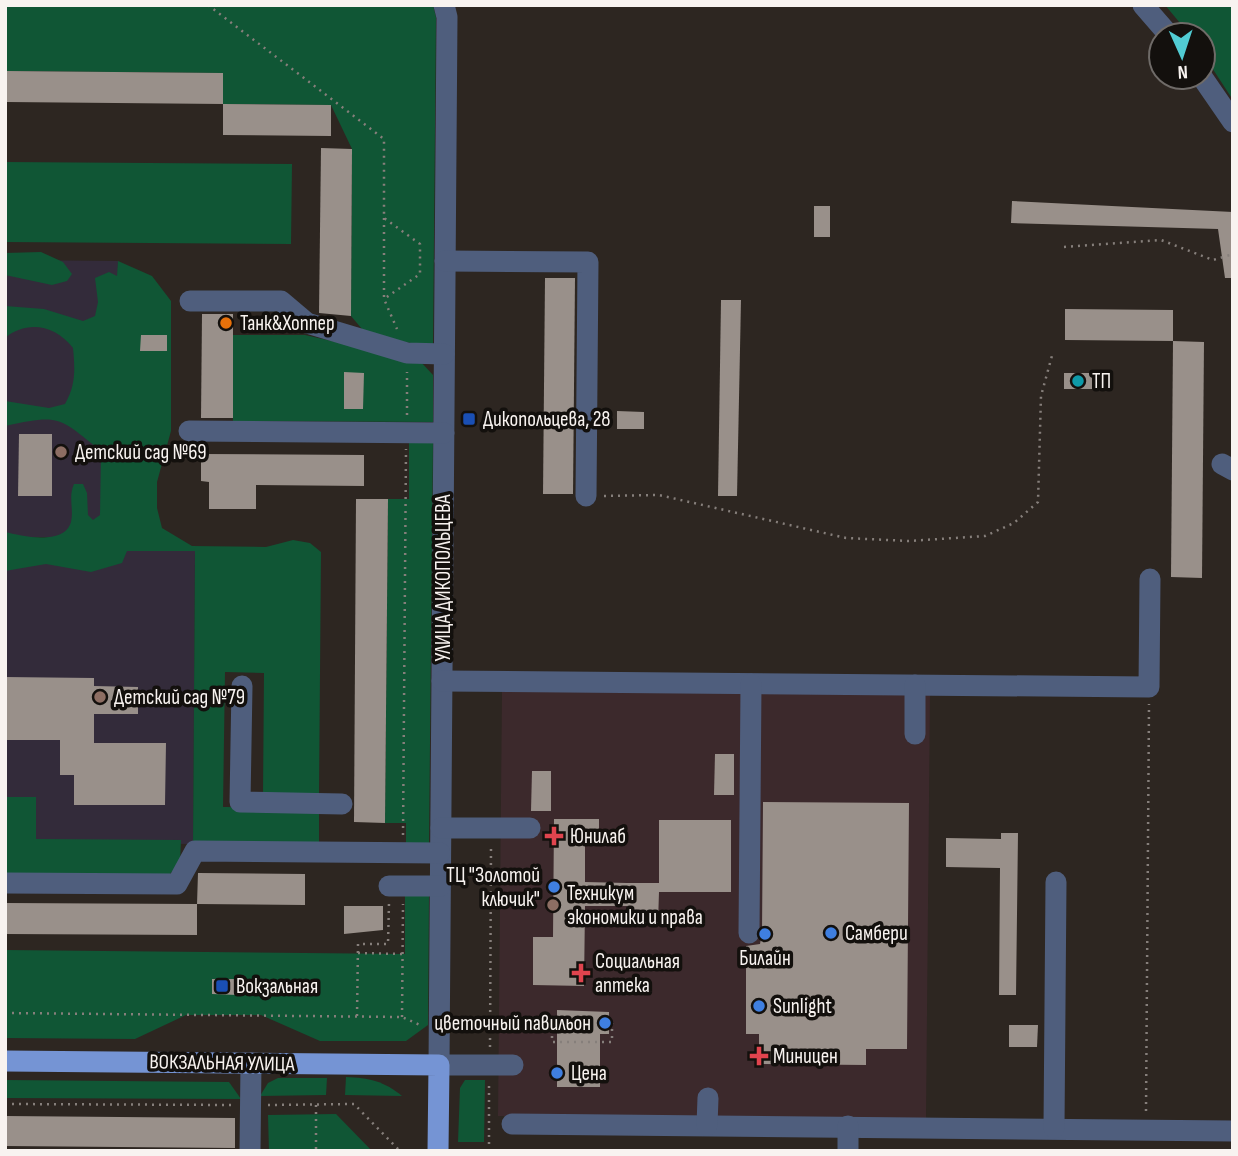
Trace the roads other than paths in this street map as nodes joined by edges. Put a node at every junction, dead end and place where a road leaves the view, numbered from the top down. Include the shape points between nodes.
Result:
1 (444, 5) edge
2 (1143, 5) edge
3 (1157, 21) edge
4 (1212, 91) edge
5 (1233, 122) edge
6 (445, 261) junction
7 (190, 301) dead end
8 (444, 354) junction
9 (189, 431) dead end
10 (444, 433) junction
11 (586, 496) road end
12 (1150, 579) dead end
13 (442, 681) junction
14 (751, 684) junction
15 (915, 685) junction
16 (242, 686) dead end
17 (915, 734) dead end
18 (342, 804) dead end
19 (440, 828) junction
20 (530, 828) dead end
21 (440, 852) junction
22 (5, 883) edge
23 (1056, 883) dead end
24 (396, 886) road end
25 (440, 886) junction
26 (749, 933) dead end
27 (5, 1061) edge
28 (251, 1063) junction
29 (439, 1065) junction
30 (513, 1065) dead end
31 (708, 1098) dead end
32 (512, 1124) dead end
33 (707, 1125) junction
34 (848, 1126) junction
35 (1054, 1128) junction
36 (1233, 1131) edge
37 (250, 1151) edge
38 (438, 1151) edge
39 (848, 1151) edge

1 - 6 street, УЛИЦА ДИКОПОЛЬЦЕВА
2 - 3 street
4 - 5 street
6 - 8 street, УЛИЦА ДИКОПОЛЬЦЕВА
6 - 11 street via 588,262
7 - 8 street via 281,301 307,323 407,353
8 - 10 street, УЛИЦА ДИКОПОЛЬЦЕВА
9 - 10 street
10 - 13 street, УЛИЦА ДИКОПОЛЬЦЕВА
12 - 15 street via 1149,687
13 - 14 street
13 - 19 street, УЛИЦА ДИКОПОЛЬЦЕВА
14 - 15 street
14 - 26 street
15 - 17 street
16 - 18 street via 240,802
19 - 20 street
19 - 21 street, УЛИЦА ДИКОПОЛЬЦЕВА
21 - 22 street via 195,851 177,884
21 - 25 street, УЛИЦА ДИКОПОЛЬЦЕВА
23 - 35 street
24 - 25 street
25 - 29 street, УЛИЦА ДИКОПОЛЬЦЕВА
27 - 28 main road, ВОКЗАЛЬНАЯ УЛИЦА
28 - 29 main road, ВОКЗАЛЬНАЯ УЛИЦА
28 - 37 street
29 - 30 street
29 - 38 main road, УЛИЦА ДИКОПОЛЬЦЕВА
31 - 33 street
32 - 33 street
33 - 34 street
34 - 35 street
34 - 39 street
35 - 36 street

